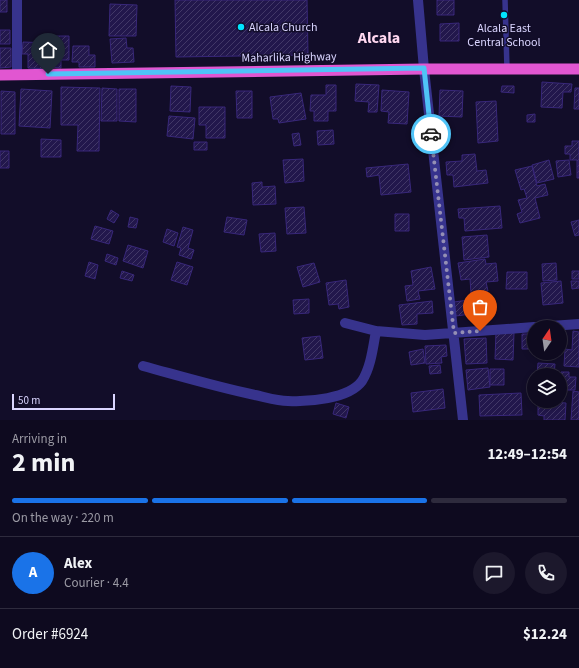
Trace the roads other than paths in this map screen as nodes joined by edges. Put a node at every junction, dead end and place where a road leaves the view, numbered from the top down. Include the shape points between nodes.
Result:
1 (17, 0) edge
2 (418, 0) edge
3 (505, 0) edge
4 (424, 68) junction
5 (507, 69) junction
6 (579, 69) edge
7 (17, 74) junction
8 (0, 75) edge
9 (345, 323) dead end
10 (579, 324) edge
11 (567, 325) edge
12 (527, 328) edge
13 (376, 331) junction
14 (454, 333) junction
15 (143, 366) dead end
16 (463, 420) edge

1 - 7 street
2 - 4 street
3 - 5 lane
4 - 5 highway, Maharlika Highway
4 - 7 highway, Maharlika Highway
4 - 14 street
5 - 6 highway, Maharlika Highway
7 - 8 highway, Maharlika Highway
9 - 13 street
10 - 11 street
12 - 14 street
13 - 14 street via 425,335
13 - 15 street via 369,364 362,381 352,390 317,400 287,401
14 - 16 street

